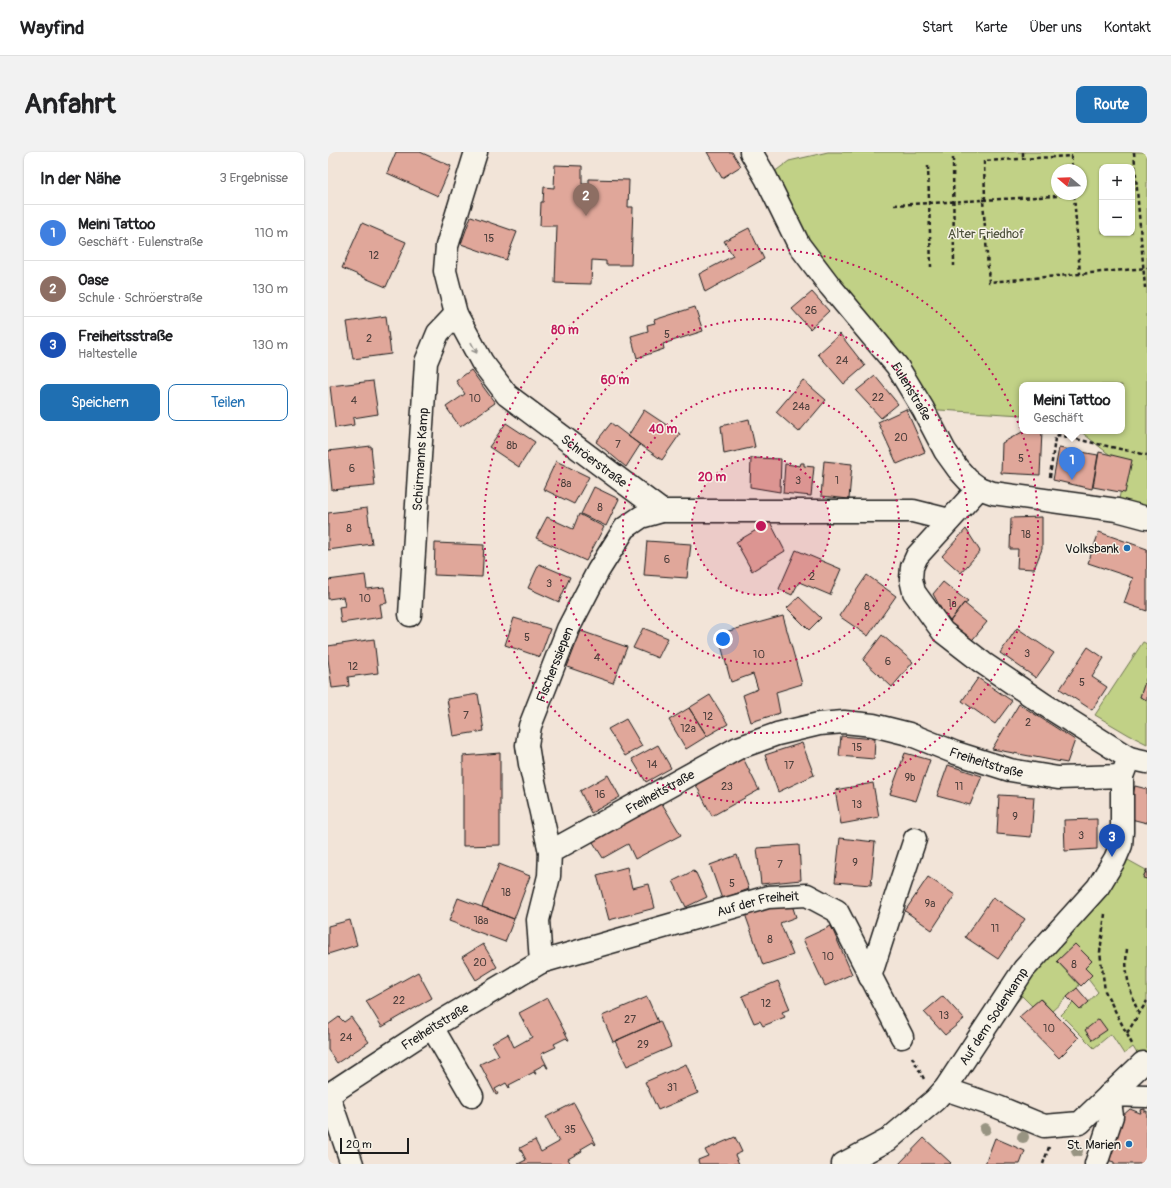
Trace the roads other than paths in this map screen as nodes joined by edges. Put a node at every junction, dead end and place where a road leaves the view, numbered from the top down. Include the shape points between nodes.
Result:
1 (476, 152) edge
2 (751, 152) edge
3 (456, 314) junction
4 (979, 488) junction
5 (662, 511) junction
6 (1147, 518) edge
7 (949, 520) junction
8 (410, 614) dead end
9 (1133, 766) edge
10 (915, 838) dead end
11 (550, 852) junction
12 (540, 962) junction
13 (870, 977) junction
14 (432, 1027) junction
15 (902, 1037) road end
16 (1142, 1063) road end
17 (328, 1094) edge
18 (940, 1095) junction
19 (1109, 1095) junction
20 (472, 1096) dead end
21 (1147, 1096) edge
22 (352, 1164) edge
23 (843, 1164) edge
24 (1096, 1164) edge

1 - 3 street, Schröerstraße via 447,246 445,271
2 - 4 street, Eulenstraße via 799,245 897,366 945,451 968,480
3 -> 5 street, Schröerstraße via 482,362 508,395
3 - 8 street, Schürmanns Kamp via 438,333 426,362
4 - 6 street, Eulenstraße via 1117,510
4 - 7 street
5 - 7 street via 913,511
5 - 11 street, Fischerssiepen via 641,517 625,528 598,571 568,629 530,726 527,745 530,764
7 - 9 street via 917,556 912,567 911,579 914,592 943,632 983,663
9 - 11 street, Freiheitstraße via 1058,778 1010,770 909,734 873,725 844,722 819,724 776,734 738,748
9 - 18 street, Auf dem Sodenkamp via 1121,845 1115,859 1098,887 1024,970
10 - 13 street
11 - 12 street via 549,876 538,920
12 - 13 street, Auf der Freiheit via 768,897 807,895 837,911
12 - 14 street, Freiheitstraße
13 - 15 street, Auf der Freiheit
14 - 17 street, Freiheitstraße
14 - 20 street
16 - 19 street
17 - 22 street
18 - 19 street via 998,1107 1044,1126 1080,1123
18 - 23 street, Auf dem Sodenkamp via 888,1140
19 - 21 street
19 - 24 street via 1112,1116

